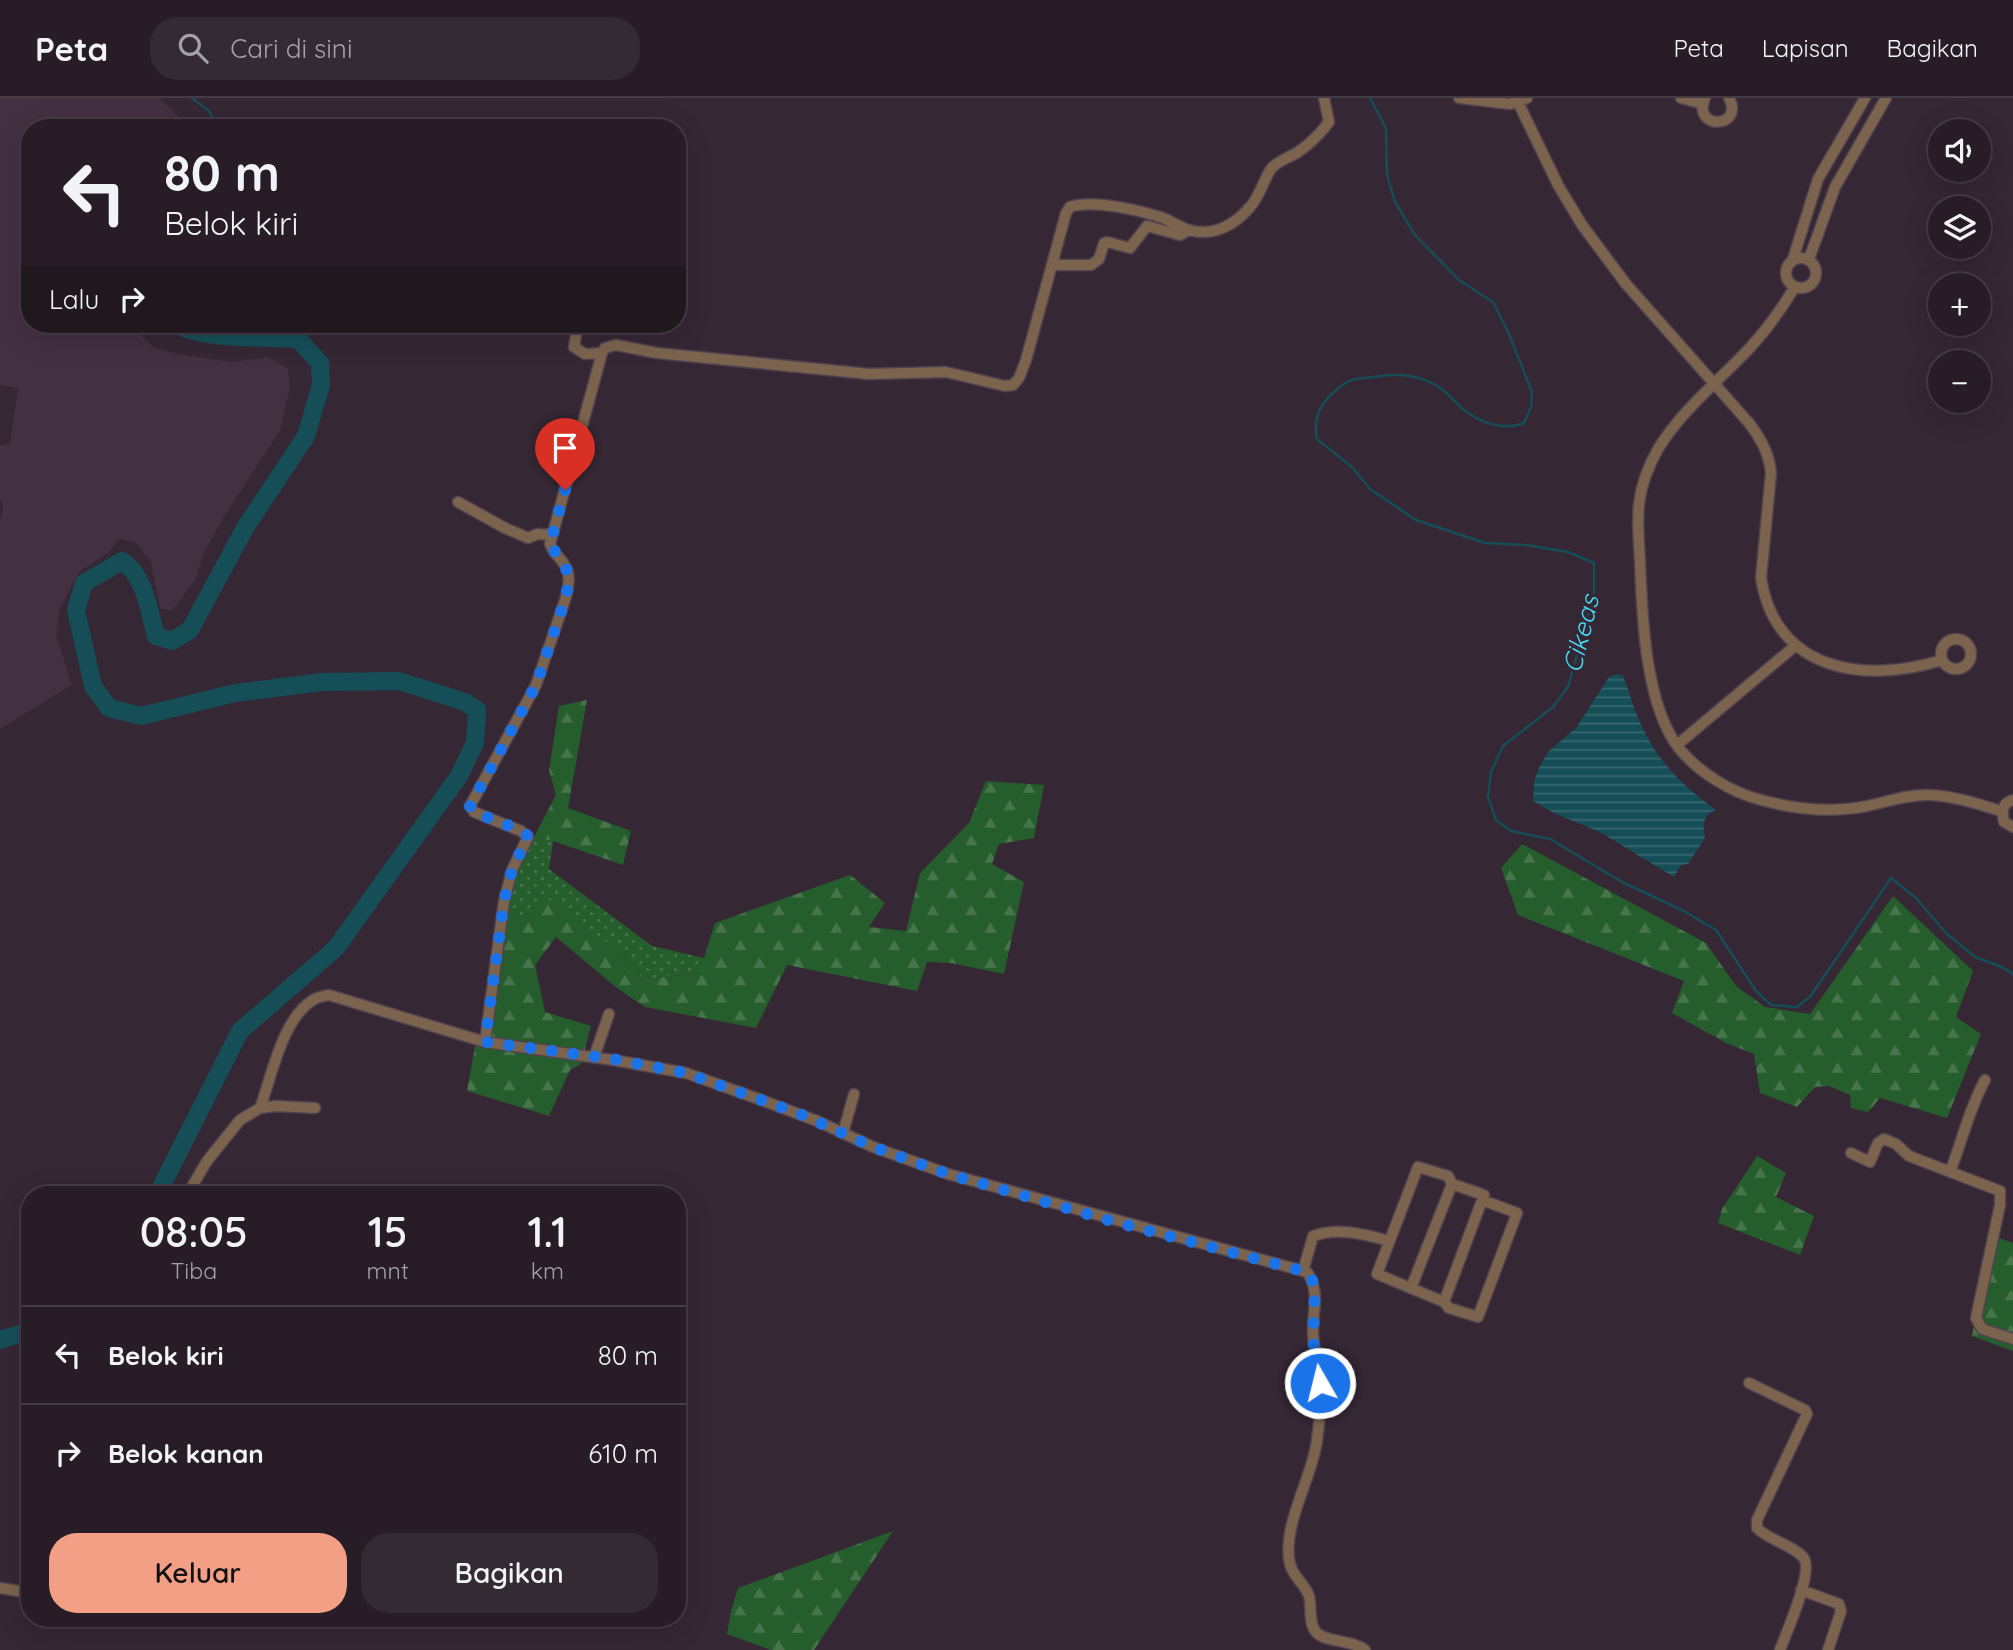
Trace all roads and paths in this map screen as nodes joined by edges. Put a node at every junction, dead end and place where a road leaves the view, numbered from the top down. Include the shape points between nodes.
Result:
1 (1324, 98) edge
2 (1459, 98) edge
3 (1681, 98) edge
4 (1729, 98) edge
5 (1865, 98) edge
6 (1886, 98) edge
7 (1520, 100) edge
8 (1704, 101) edge
9 (1189, 230) junction
10 (1808, 259) junction
11 (1793, 260) junction
12 (1052, 265) junction
13 (1794, 288) junction
14 (576, 333) edge
15 (601, 353) junction
16 (1714, 384) junction
17 (458, 502) dead end
18 (552, 535) junction
19 (1795, 646) junction
20 (1942, 660) dead end
21 (1677, 745) junction
22 (2013, 800) edge
23 (2001, 811) junction
24 (2013, 827) edge
25 (609, 1014) dead end
26 (485, 1042) junction
27 (594, 1057) junction
28 (1985, 1080) dead end
29 (855, 1094) dead end
30 (260, 1108) junction
31 (315, 1108) dead end
32 (843, 1133) junction
33 (1851, 1153) dead end
34 (1950, 1172) junction
35 (1452, 1184) junction
36 (192, 1186) edge
37 (1482, 1200) junction
38 (1389, 1241) junction
39 (1303, 1271) junction
40 (1411, 1288) junction
41 (1444, 1302) junction
42 (2013, 1339) edge
43 (1749, 1383) dead end
44 (0, 1588) edge
45 (1801, 1590) junction
46 (21, 1592) edge
47 (1365, 1650) edge
48 (1780, 1650) edge
49 (1828, 1650) edge

1 - 9 street via 1329,122 1306,146 1272,169 1252,206 1223,229
2 - 7 street via 1502,104
3 - 8 street
4 - 8 street via 1732,111 1721,122 1704,114
5 - 11 street via 1818,179
6 - 10 street via 1835,187
7 - 16 street via 1558,185 1582,225 1626,284
9 - 12 street via 1180,235 1147,226 1130,247 1104,243 1091,265
9 - 12 street via 1159,216 1077,204 1066,213
10 - 11 street
10 - 13 street via 1815,266 1812,284
11 - 13 street via 1785,271
12 - 15 street via 1026,360 1013,385 946,372 869,374 617,345 609,345
13 - 16 street via 1758,339
14 - 15 street via 574,347 585,354
15 - 18 street
16 - 19 street via 1749,423 1769,458 1761,578 1770,612
16 - 21 street via 1659,447 1639,504 1648,664 1660,708
17 - 18 street via 528,538
18 - 26 street via 552,549 568,572 565,600 536,685 470,806 528,836 504,901
19 - 20 street via 1823,662 1850,669 1884,672
19 - 21 street
21 - 23 street via 1715,779 1762,801 1843,809 1928,795
22 - 23 street
23 - 24 street via 2004,822
25 - 27 street
26 - 27 street
26 - 30 street via 329,995 313,999 297,1015 285,1038
27 - 32 street via 686,1073
28 - 34 street
29 - 32 street
30 - 31 street
30 - 36 street via 240,1120
32 - 39 street via 948,1174
33 - 34 street via 1872,1161 1884,1139 1909,1156
34 - 42 street via 2000,1191 1976,1318 1982,1329
35 - 37 street via 1484,1195
35 - 38 street via 1448,1176 1418,1167
35 - 40 street
37 - 41 street
37 - 41 street via 1517,1213 1478,1317
38 - 39 street via 1356,1232 1313,1236
38 - 40 street via 1377,1274
39 - 47 street via 1315,1285 1318,1428 1289,1559 1309,1595 1315,1632
40 - 41 street
43 - 45 street via 1807,1414 1757,1528 1806,1562
44 - 46 street
45 - 48 street
45 - 49 street via 1839,1604 1841,1611

